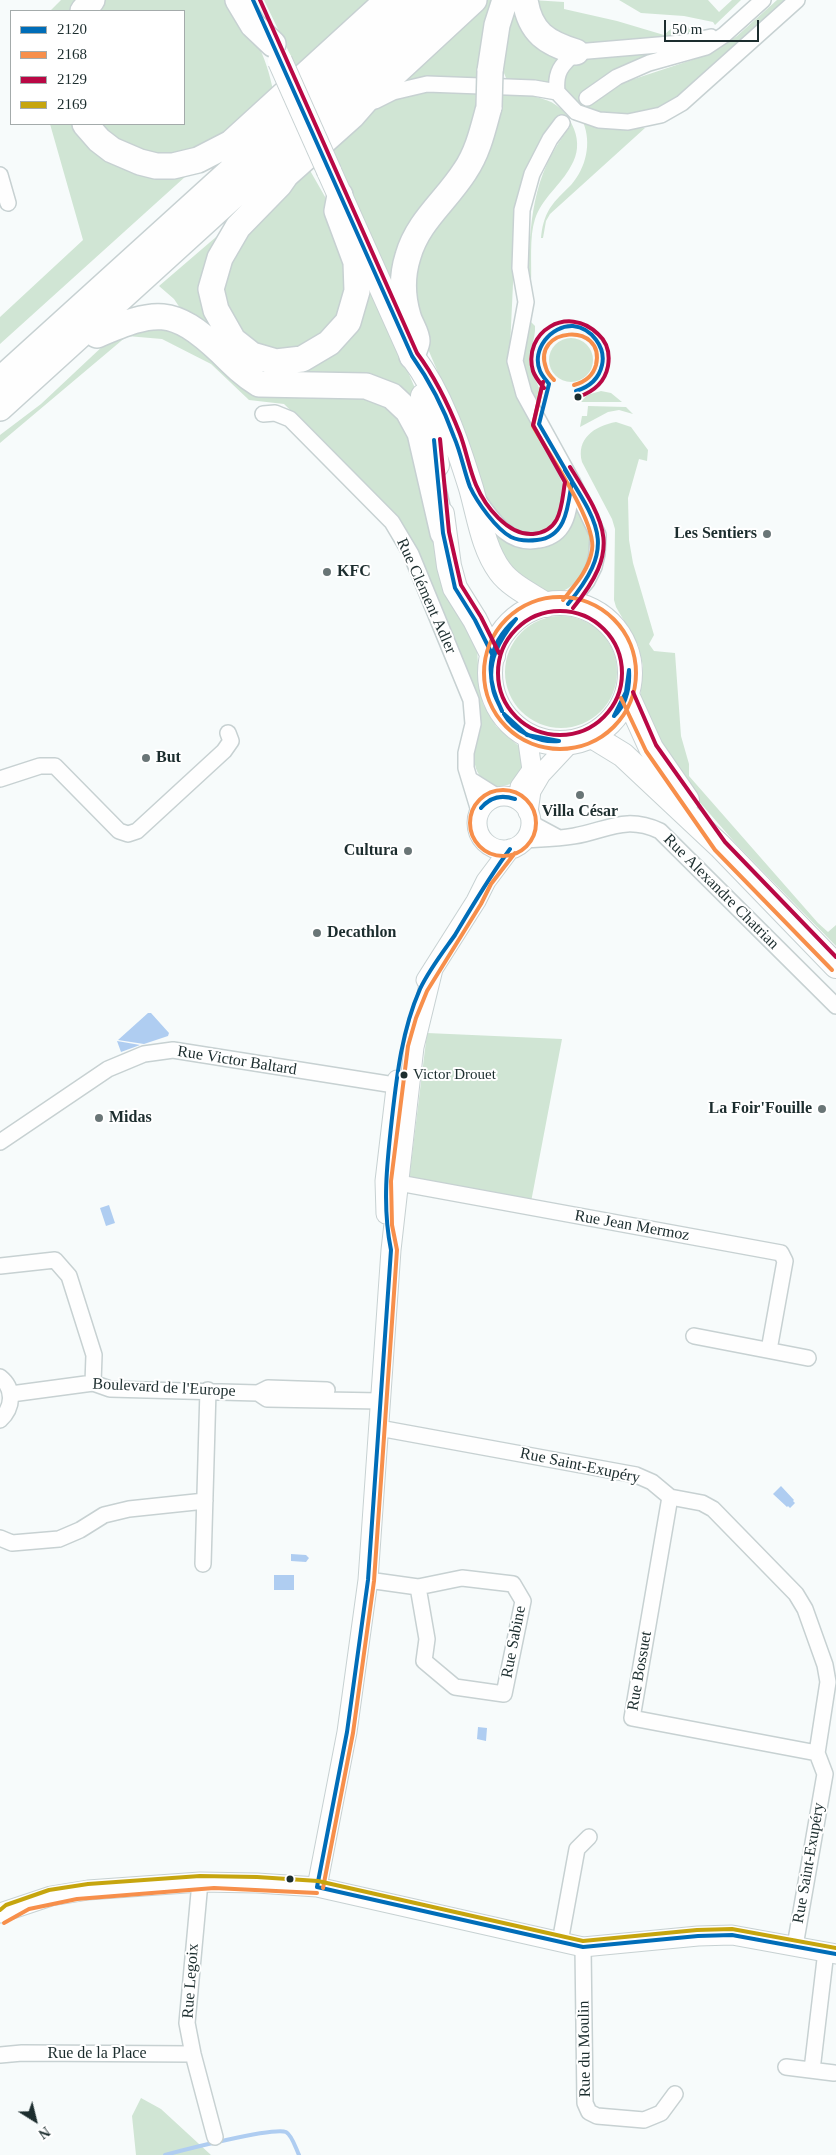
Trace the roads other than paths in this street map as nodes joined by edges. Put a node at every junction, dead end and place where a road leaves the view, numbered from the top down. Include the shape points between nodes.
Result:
1 (92, 0) edge
2 (238, 0) edge
3 (253, 0) edge
4 (420, 0) edge
5 (449, 0) edge
6 (474, 0) edge
7 (505, 0) edge
8 (525, 0) edge
9 (763, 0) edge
10 (797, 0) edge
11 (385, 2) edge
12 (84, 10) edge
13 (724, 34) junction
14 (276, 52) junction
15 (576, 52) junction
16 (557, 92) junction
17 (587, 98) dead end
18 (352, 116) junction
19 (562, 123) dead end
20 (86, 125) edge
21 (231, 143) junction
22 (0, 175) edge
23 (286, 175) junction
24 (340, 195) junction
25 (8, 203) dead end
26 (97, 335) junction
27 (412, 356) junction
28 (0, 360) edge
29 (0, 380) edge
30 (0, 408) edge
31 (263, 414) dead end
32 (0, 422) edge
33 (572, 481) junction
34 (471, 489) junction
35 (443, 533) junction
36 (557, 604) junction
37 (492, 656) junction
38 (627, 695) junction
39 (228, 733) dead end
40 (527, 735) junction
41 (592, 736) junction
42 (570, 742) junction
43 (0, 780) edge
44 (470, 780) junction
45 (503, 797) junction
46 (479, 811) junction
47 (523, 831) junction
48 (488, 845) junction
49 (720, 846) junction
50 (486, 881) junction
51 (833, 959) edge
52 (836, 1006) edge
53 (402, 1086) junction
54 (0, 1142) edge
55 (392, 1182) junction
56 (0, 1266) edge
57 (694, 1336) dead end
58 (769, 1350) junction
59 (808, 1358) dead end
60 (0, 1377) edge
61 (93, 1384) junction
62 (208, 1390) junction
63 (11, 1394) junction
64 (381, 1396) junction
65 (0, 1420) edge
66 (379, 1428) junction
67 (670, 1497) junction
68 (205, 1501) junction
69 (0, 1538) edge
70 (203, 1564) dead end
71 (368, 1580) junction
72 (418, 1587) junction
73 (817, 1752) junction
74 (590, 1837) dead end
75 (200, 1882) junction
76 (317, 1888) junction
77 (3, 1914) edge
78 (560, 1942) junction
79 (794, 1946) junction
80 (583, 1947) junction
81 (831, 1952) edge
82 (193, 2054) junction
83 (0, 2055) edge
84 (786, 2067) dead end
85 (812, 2070) junction
86 (834, 2073) dead end
87 (675, 2094) dead end
88 (215, 2137) dead end

1 - 12 highway
2 - 14 highway via 253,25
3 - 14 main road
4 - 29 highway
5 - 30 highway
6 - 18 highway
7 - 27 highway, bridge via 497,25 490,71 489,107 480,140 466,170 424,220 408,256 403,294 417,341
8 - 15 highway via 530,18 541,37
9 - 13 street
10 - 16 street via 682,104 661,114 628,122 599,120 576,112
11 - 21 highway
13 - 15 street via 682,43
13 - 17 street via 706,47 617,77
14 - 24 main road, bridge
15 - 16 street via 555,78
16 - 18 street via 505,86 428,84 392,92
18 - 23 highway
19 - 33 street via 532,174 522,210 520,268 526,302 515,361 524,394
20 - 21 highway via 112,150 156,166 185,164
21 - 28 highway via 228,151
22 - 25 street
23 - 24 highway via 238,227 220,258 211,289 216,310 233,340 252,355 276,362 302,359 329,343 348,322 357,291 356,262 337,211
23 - 26 highway via 275,179
24 - 27 main road
26 - 32 highway
26 - 35 highway via 124,323 158,316 181,321 202,334 247,377 259,384 366,386 392,396 408,411 420,433
27 - 34 main road via 454,436
27 - 35 main road via 436,447
31 - 44 street, Rue Clément Adler via 275,413 290,419 392,522 411,554 471,700 473,724 466,752
33 - 34 street via 562,526 546,539 536,541 511,537 494,523
33 - 36 street via 594,524 599,544 587,581
34 - 36 main road via 484,538 500,572 509,581
35 - 37 main road via 455,588
36 - 37 main road via 525,613 508,627
36 - 38 main road via 596,613 618,634 629,657
37 - 40 main road via 490,675 496,702 506,717
38 - 41 main road via 613,719
38 - 49 main road via 651,748
39 - 43 street via 231,741 224,751 137,831 128,834 119,831 55,766 40,766
40 - 42 main road via 555,743
40 - 45 street via 532,770 524,784
41 - 42 main road
41 - 49 main road via 623,755
42 - 47 street via 541,774 531,791
44 - 45 street
44 - 46 street, Rue Clément Adler
45 - 46 street via 487,802
45 - 47 street via 517,799
46 - 48 street via 477,829
47 - 48 street via 494,848
47 - 50 street
47 - 52 street, Rue Alexandre Chatrian via 573,837 623,824 646,825 660,831
48 - 50 street
49 - 51 main road
50 - 53 street via 432,969
53 - 54 street, Rue Victor Baltard via 173,1050 144,1054 108,1069
53 - 55 street
55 - 58 street, Rue Jean Mermoz via 781,1253 785,1261
55 - 64 street
56 - 61 street via 55,1260 68,1276 94,1355
57 - 58 street
58 - 59 street
60 - 63 street
61 - 62 street, Boulevard de l'Europe via 110,1389
61 - 63 street, Boulevard de l'Europe
62 - 64 street, Boulevard de l'Europe via 258,1393 268,1388
62 - 68 street
63 - 65 street via 9,1409
64 - 66 street
66 - 67 street, Rue Saint-Exupéry via 636,1475 652,1482
66 - 71 street
67 - 73 street, Rue Saint-Exupéry via 702,1503 713,1509 796,1594 805,1609 828,1682
67 - 73 street, Rue Bossuet via 632,1718
68 - 69 street via 129,1509 104,1515 60,1539 12,1544
68 - 70 street
71 - 72 street, Rue Sabine
71 - 76 street via 347,1732
72 - 72 street, Rue Sabine via 462,1578 513,1584 523,1601 504,1694 455,1687 424,1661 427,1639
73 - 79 street, Rue Saint-Exupéry via 824,1774
74 - 78 street via 577,1849
75 - 76 street
75 - 77 street via 88,1890 51,1896
75 - 82 street, Rue Legoix via 187,2022
76 - 78 street
78 - 80 street
79 - 80 street via 732,1935
79 - 81 street
80 - 87 street, Rue du Moulin via 585,2103 589,2112 597,2116 644,2120 661,2113
81 - 85 street
82 - 83 street, Rue de la Place
82 - 88 street, Rue Legoix
84 - 85 street
85 - 86 street

